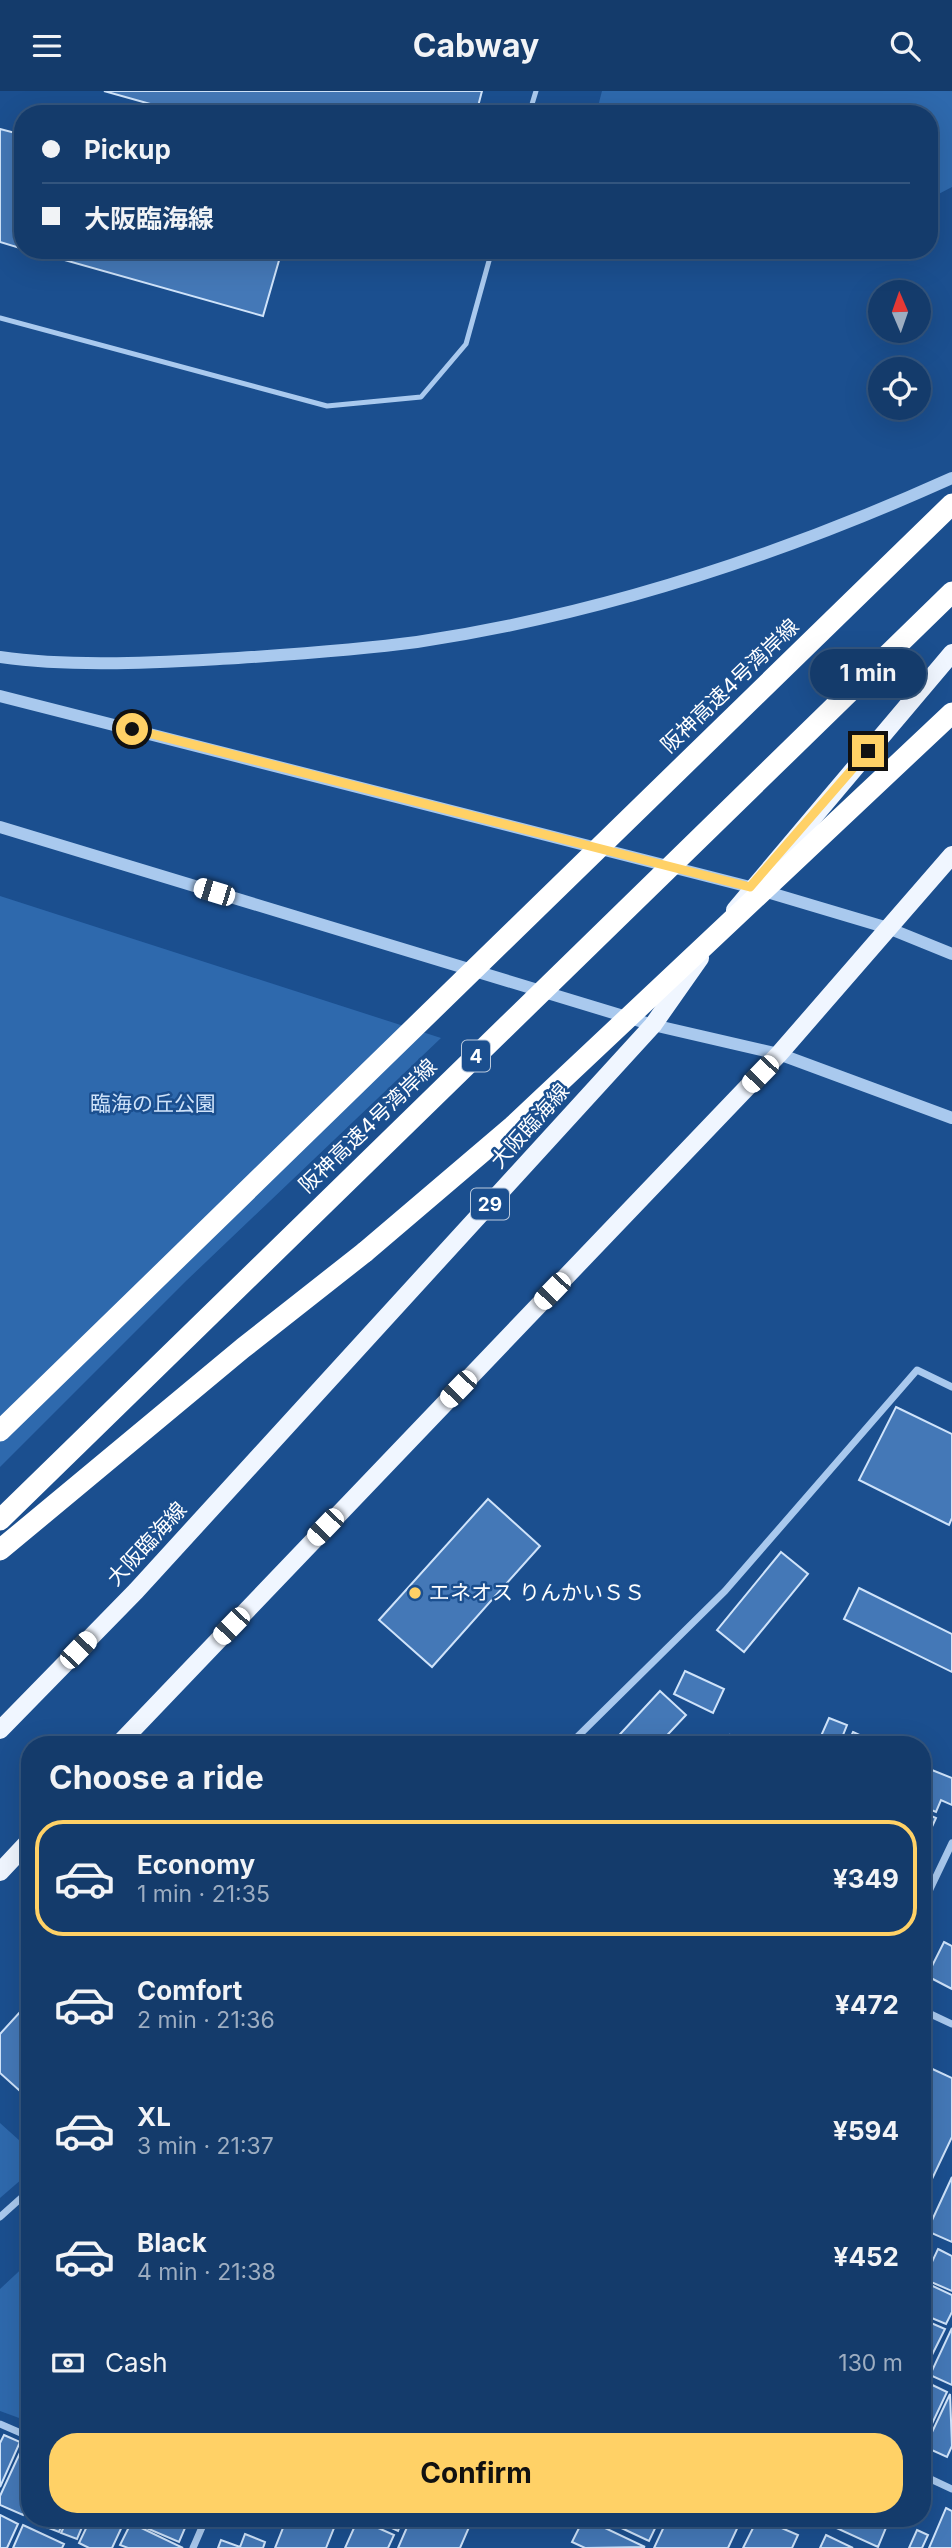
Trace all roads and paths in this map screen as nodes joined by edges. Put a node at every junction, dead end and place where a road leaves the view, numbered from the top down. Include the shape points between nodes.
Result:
1 (490, 259) edge
2 (0, 318) edge
3 (952, 478) edge
4 (952, 504) edge
5 (952, 592) edge
6 (952, 653) edge
7 (0, 657) edge
8 (0, 696) edge
9 (952, 712) edge
10 (0, 827) edge
11 (952, 855) edge
12 (750, 887) junction
13 (888, 928) junction
14 (952, 954) edge
15 (653, 1025) junction
16 (779, 1054) junction
17 (952, 1118) edge
18 (952, 1387) edge
19 (0, 1431) edge
20 (0, 1520) edge
21 (0, 1550) edge
22 (0, 1730) edge
23 (127, 1736) edge
24 (578, 1736) edge
25 (952, 1843) edge
26 (21, 1850) edge
27 (0, 1872) edge
28 (931, 1887) edge
29 (931, 2014) edge
30 (952, 2024) edge
31 (21, 2197) edge
32 (0, 2217) edge
33 (0, 2424) edge
34 (21, 2433) edge
35 (931, 2479) edge
36 (952, 2489) edge
37 (202, 2527) edge
38 (193, 2548) edge

1 - 2 lane via 466,344 421,397 327,407
3 - 7 street via 856,521 745,562 525,623 416,642 310,653 104,662
4 - 19 highway, 阪神高速4号湾岸線, bridge
5 - 20 highway, 阪神高速4号湾岸線 / 4, bridge
6 - 12 main road, 大阪臨海線 / 29
8 - 12 street
9 - 21 highway, bridge via 449,1183
10 - 15 street
11 - 13 main road
12 - 13 street
12 - 15 main road, 大阪臨海線 / 29
13 - 14 street
13 - 16 main road
15 - 16 street
15 - 22 main road, 大阪臨海線 / 29 via 136,1591
16 - 17 street
16 - 23 main road
18 - 24 street via 918,1370 725,1591
25 - 28 street
26 - 27 main road
29 - 30 street
31 - 32 street
33 - 34 street
35 - 36 street
37 - 38 street

